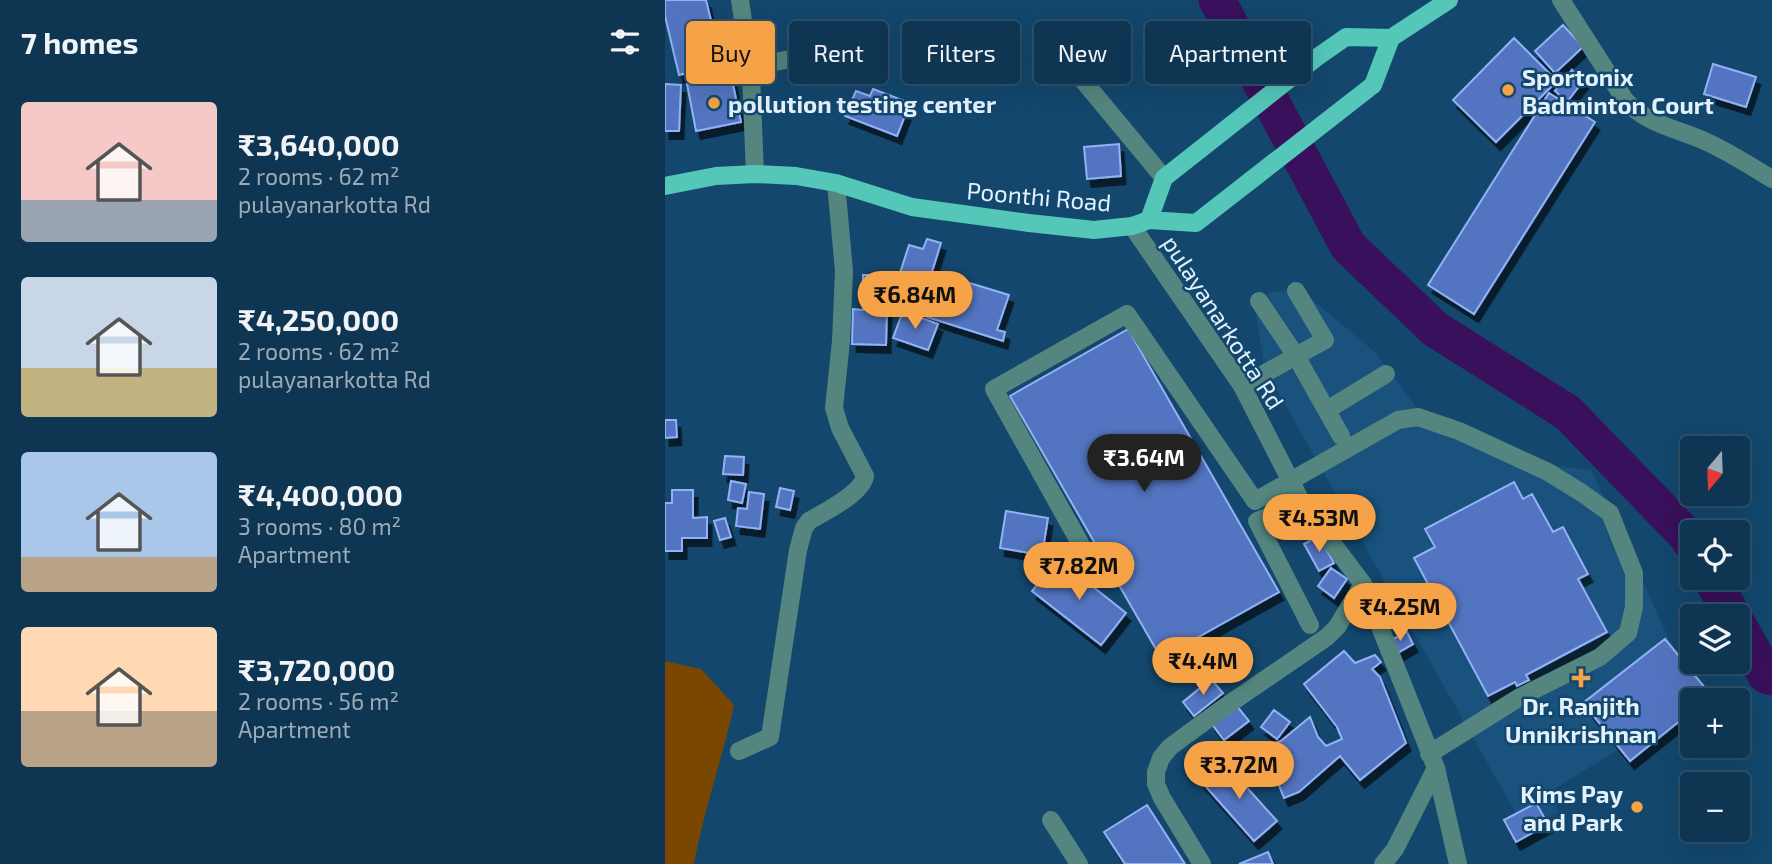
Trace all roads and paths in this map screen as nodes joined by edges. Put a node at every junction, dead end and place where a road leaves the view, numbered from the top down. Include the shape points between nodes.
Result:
1 (740, 0) edge
2 (1449, 0) edge
3 (1561, 0) edge
4 (743, 21) edge
5 (1391, 38) junction
6 (751, 84) edge
7 (1086, 84) edge
8 (755, 174) junction
9 (1164, 178) junction
10 (1772, 179) edge
11 (836, 183) junction
12 (665, 186) edge
13 (1149, 220) junction
14 (1132, 226) junction
15 (1296, 291) dead end
16 (1259, 301) dead end
17 (1296, 356) junction
18 (1385, 374) dead end
19 (1242, 386) junction
20 (1327, 410) junction
21 (1341, 436) dead end
22 (1291, 482) junction
23 (1302, 503) junction
24 (1259, 509) junction
25 (1080, 543) dead end
26 (1363, 584) junction
27 (1310, 625) dead end
28 (739, 751) dead end
29 (1433, 761) junction
30 (1051, 820) dead end
31 (1079, 864) edge
32 (1202, 864) edge
33 (1383, 864) edge
34 (1458, 864) edge

1 - 4 street
2 - 5 main road
3 - 10 street via 1635,111 1709,143
5 - 9 main road via 1346,37
5 - 13 main road, Poonthi Road via 1373,85 1223,203 1196,223
6 - 8 street
7 - 9 street
8 - 11 main road, Poonthi Road
8 - 12 main road, Poonthi Road
9 - 13 main road
11 - 14 main road, Poonthi Road via 912,207 1094,230
11 - 28 street via 844,271 834,408 865,476 856,491 804,528 771,737
13 - 14 main road, Poonthi Road
14 - 19 street, pulayanarkotta Rd
15 - 17 street via 1325,340
16 - 17 street
17 - 19 street
17 - 20 street
18 - 20 street
19 - 22 street, pulayanarkotta Rd
20 - 21 street
22 - 23 street, pulayanarkotta Rd
22 - 24 street
22 - 29 street via 1398,420 1418,417 1548,472 1610,513 1634,573 1634,607 1627,634 1600,657 1520,698
23 - 24 street
23 - 26 street, pulayanarkotta Rd
24 - 25 street via 1127,314 994,389
24 - 27 street via 1257,521
26 - 29 street, pulayanarkotta Rd
26 - 32 street via 1327,637 1219,710 1161,758 1156,784
29 - 33 street via 1395,849
29 - 34 street, pulayanarkotta Rd
30 - 31 street

